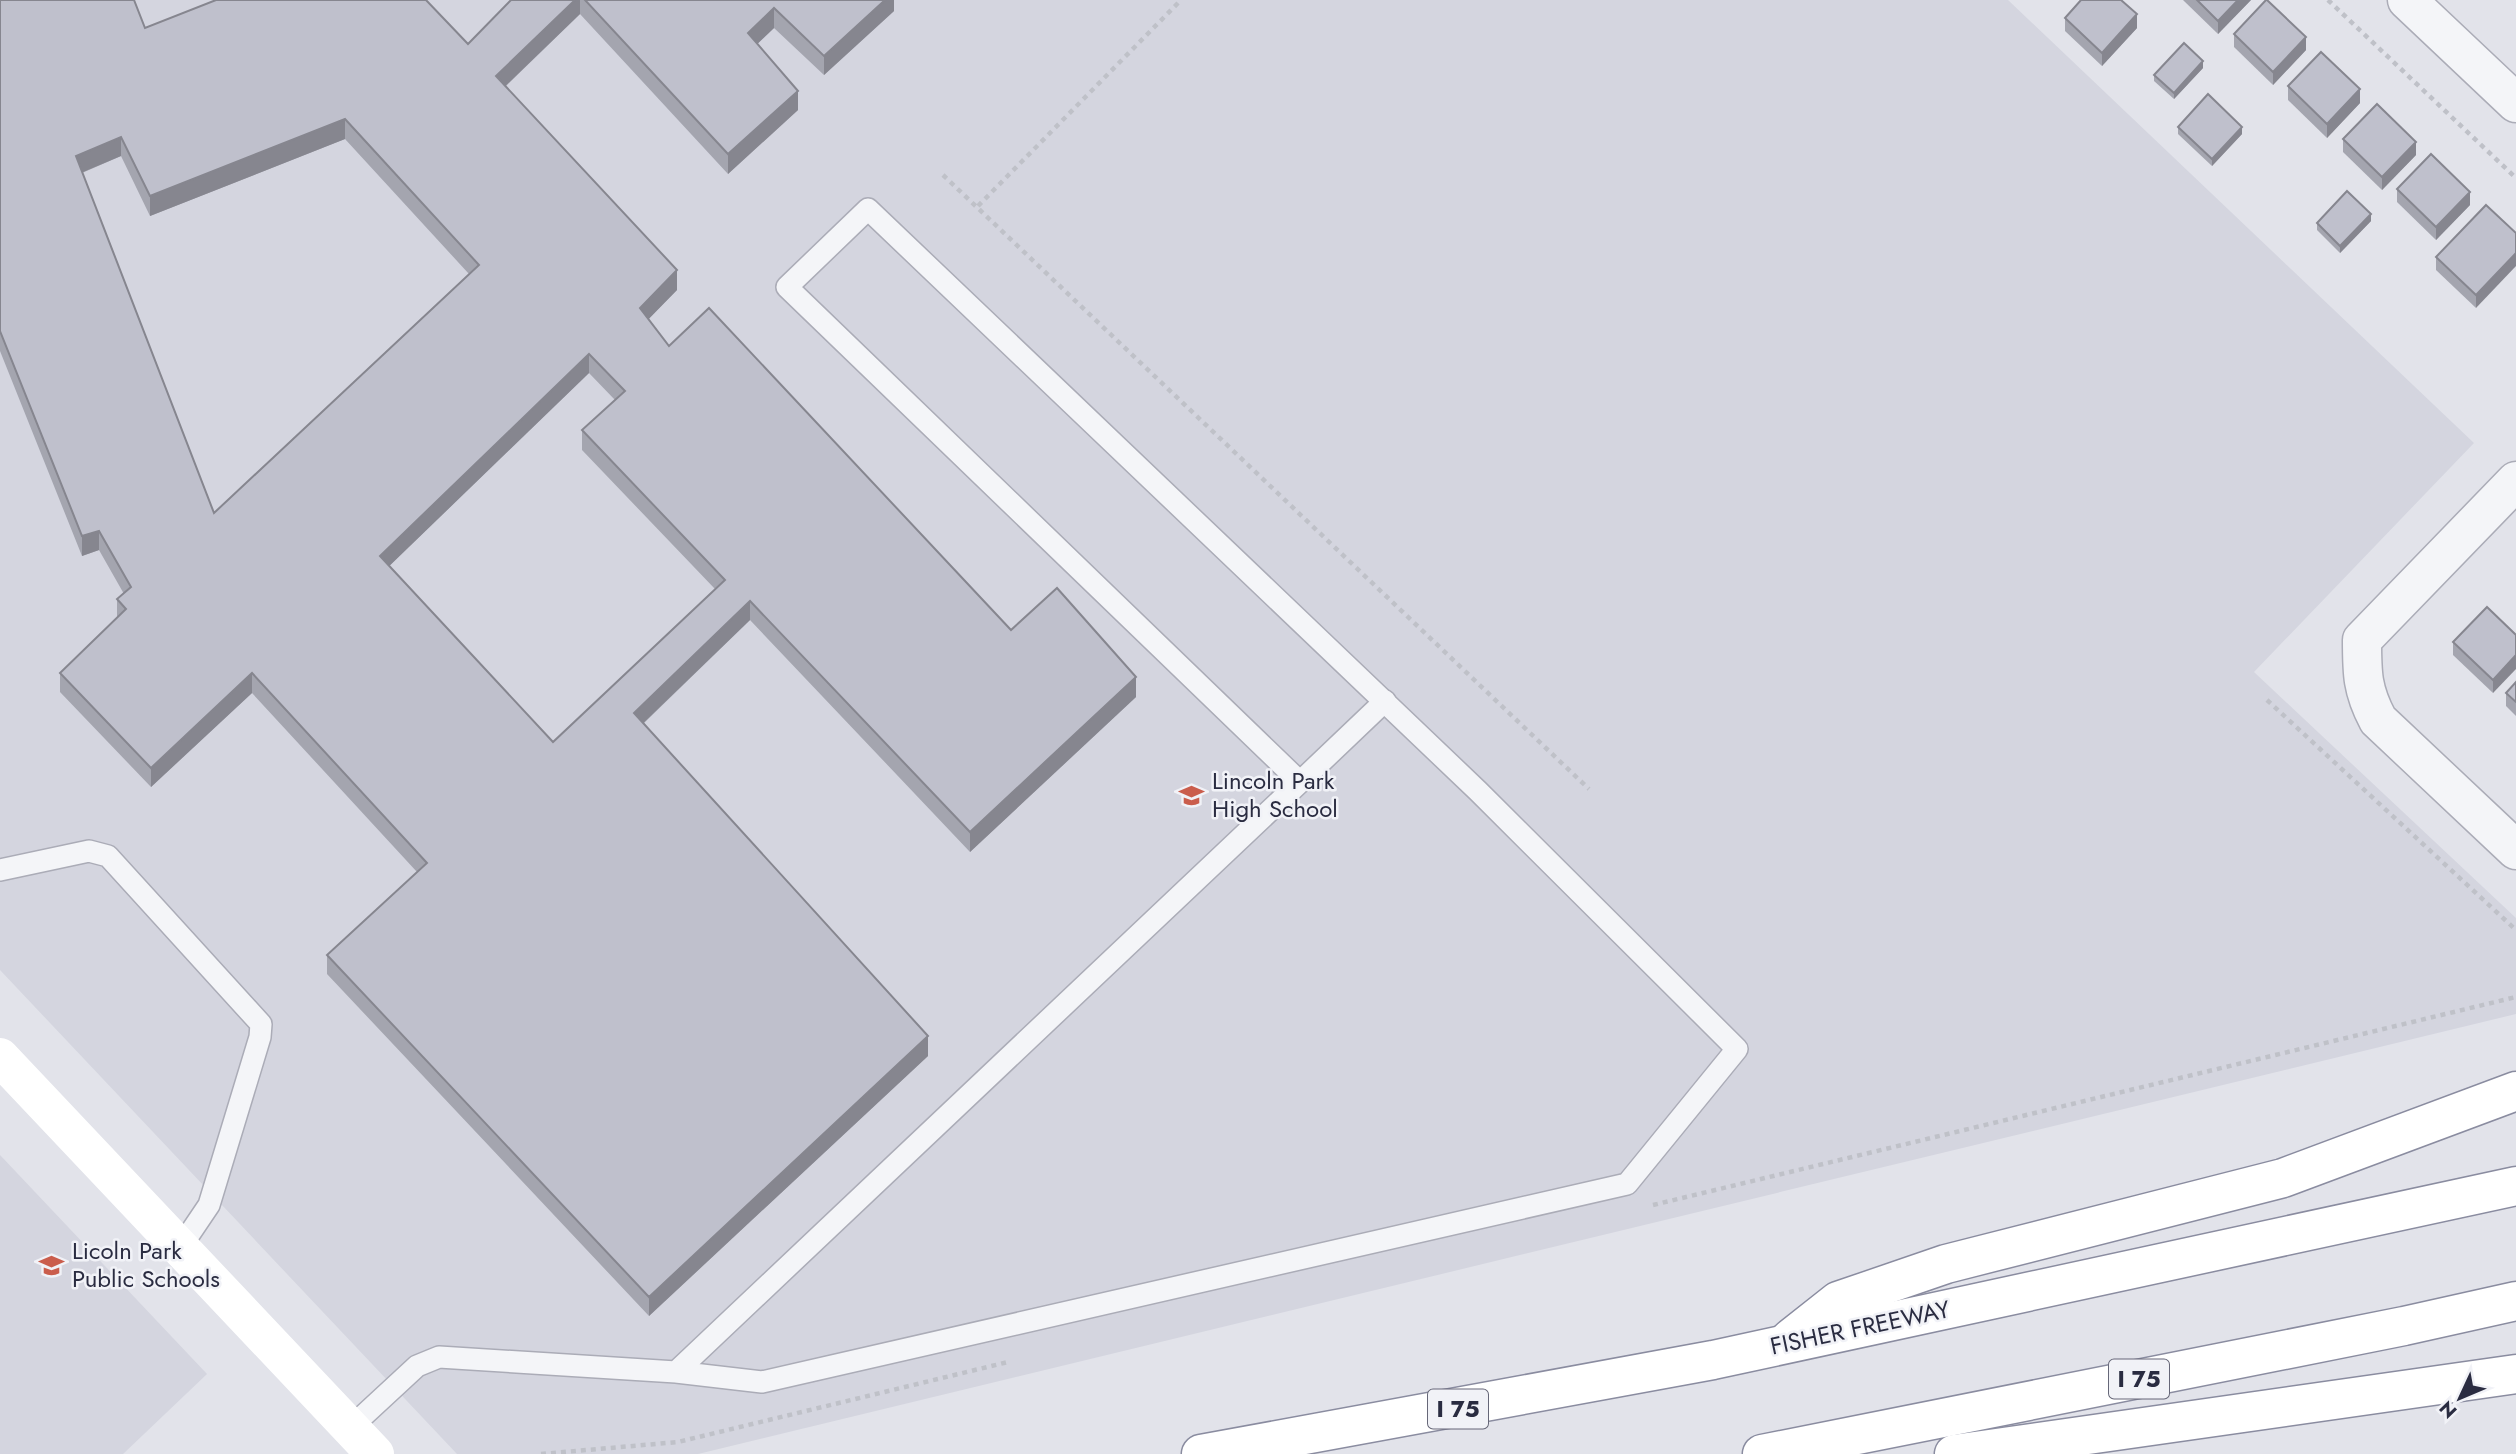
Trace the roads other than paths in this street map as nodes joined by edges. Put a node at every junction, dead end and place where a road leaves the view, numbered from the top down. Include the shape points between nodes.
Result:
1 (2407, 0) edge
2 (2516, 103) edge
3 (2516, 481) edge
4 (1385, 701) junction
5 (1300, 782) junction
6 (2516, 850) edge
7 (0, 870) edge
8 (0, 1057) edge
9 (2516, 1091) edge
10 (2516, 1186) edge
11 (180, 1248) junction
12 (2516, 1301) edge
13 (1784, 1344) junction
14 (676, 1372) junction
15 (2516, 1374) edge
16 (362, 1440) edge
17 (1201, 1454) edge
18 (1762, 1454) edge
19 (1954, 1454) edge

1 - 2 street
3 - 6 street via 2362,640 2365,695 2378,720
4 - 5 lane
4 - 5 lane via 868,209 859,217 788,287
4 - 14 lane via 1737,1049 1627,1184 762,1382
5 - 14 lane
7 - 11 lane via 89,851 108,856 261,1024 209,1205
8 - 11 main road
9 - 13 main road via 2283,1178 1946,1264 1838,1301
10 - 13 main road, FISHER FREEWAY / I 75
11 - 16 main road
12 - 18 main road, I 75
13 - 17 main road, FISHER FREEWAY / I 75 via 1565,1390
14 - 16 lane via 439,1357 417,1367
15 - 19 main road

